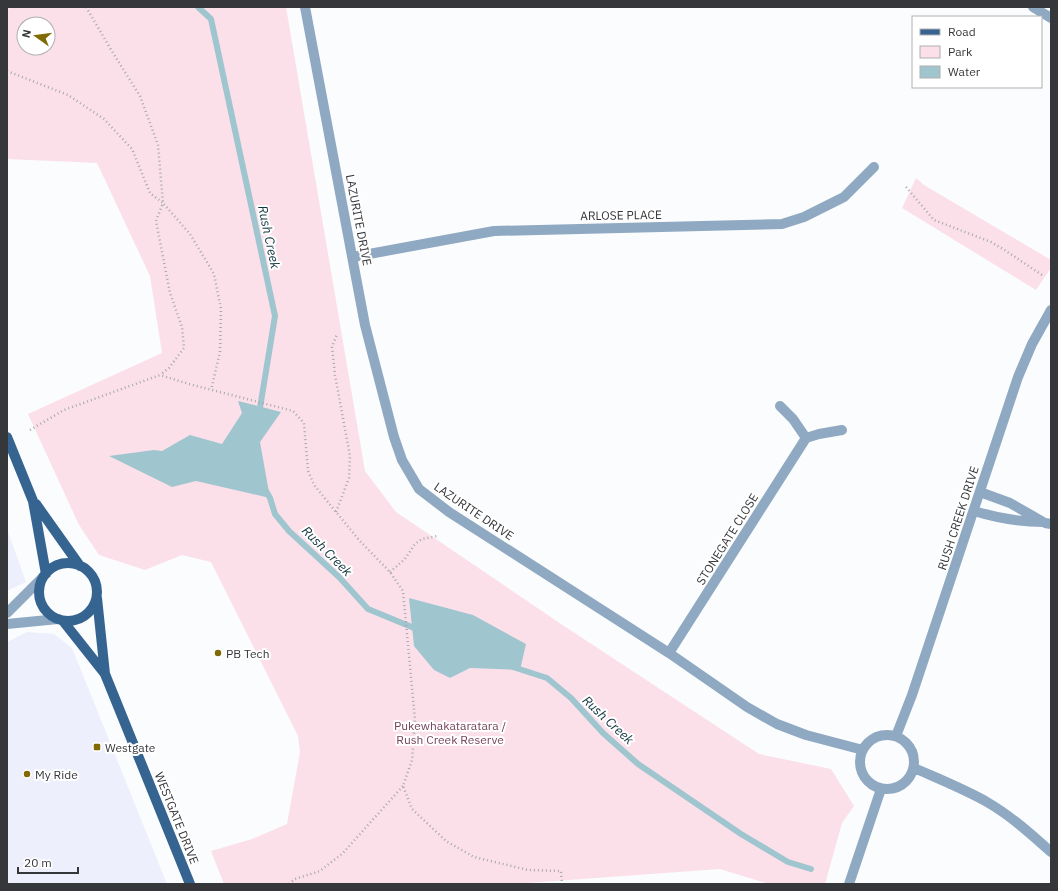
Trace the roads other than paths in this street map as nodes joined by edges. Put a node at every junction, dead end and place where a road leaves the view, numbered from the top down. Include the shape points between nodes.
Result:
1 (305, 7) edge
2 (1033, 7) edge
3 (1051, 18) edge
4 (874, 167) dead end
5 (353, 257) junction
6 (1051, 310) edge
7 (780, 406) dead end
8 (842, 430) dead end
9 (7, 437) edge
10 (806, 438) junction
11 (980, 492) junction
12 (33, 501) junction
13 (974, 510) junction
14 (1048, 524) edge
15 (80, 566) junction
16 (45, 576) junction
17 (96, 596) junction
18 (7, 613) edge
19 (61, 620) junction
20 (7, 624) edge
21 (670, 653) junction
22 (105, 674) junction
23 (896, 736) junction
24 (863, 750) junction
25 (914, 768) junction
26 (881, 789) junction
27 (1051, 852) edge
28 (190, 884) edge
29 (849, 884) edge

1 - 5 street, LAZURITE DRIVE
2 - 3 street
4 - 5 street, ARLOSE PLACE via 844,197 804,217 782,224 494,231
5 - 21 street, LAZURITE DRIVE via 365,325 394,437 402,460 419,489 449,512
6 - 11 street, RUSH CREEK DRIVE via 1032,344 1018,377
7 - 10 street
8 - 10 street
9 - 12 main road
10 - 21 street, STONEGATE CLOSE
11 - 13 street, RUSH CREEK DRIVE
11 - 14 street via 1010,503
12 - 15 main road
12 - 16 main road
13 - 14 street via 1005,519
13 - 23 street, RUSH CREEK DRIVE
15 - 16 main road via 62,564
15 - 17 main road via 92,577 96,586
16 - 18 street
16 - 19 main road via 40,588 40,599 49,613
17 - 19 main road via 87,614 76,620
17 - 22 main road, WESTGATE DRIVE
19 - 20 street
19 - 22 main road, WESTGATE DRIVE
21 - 24 street, LAZURITE DRIVE via 747,707 776,724
22 - 28 main road, WESTGATE DRIVE
23 - 24 street via 877,737 868,742
23 - 25 street via 911,748
24 - 26 street via 860,760 863,774 872,785
25 - 26 street via 910,778 902,786 892,790
25 - 27 street via 988,803 1025,828
26 - 29 street

